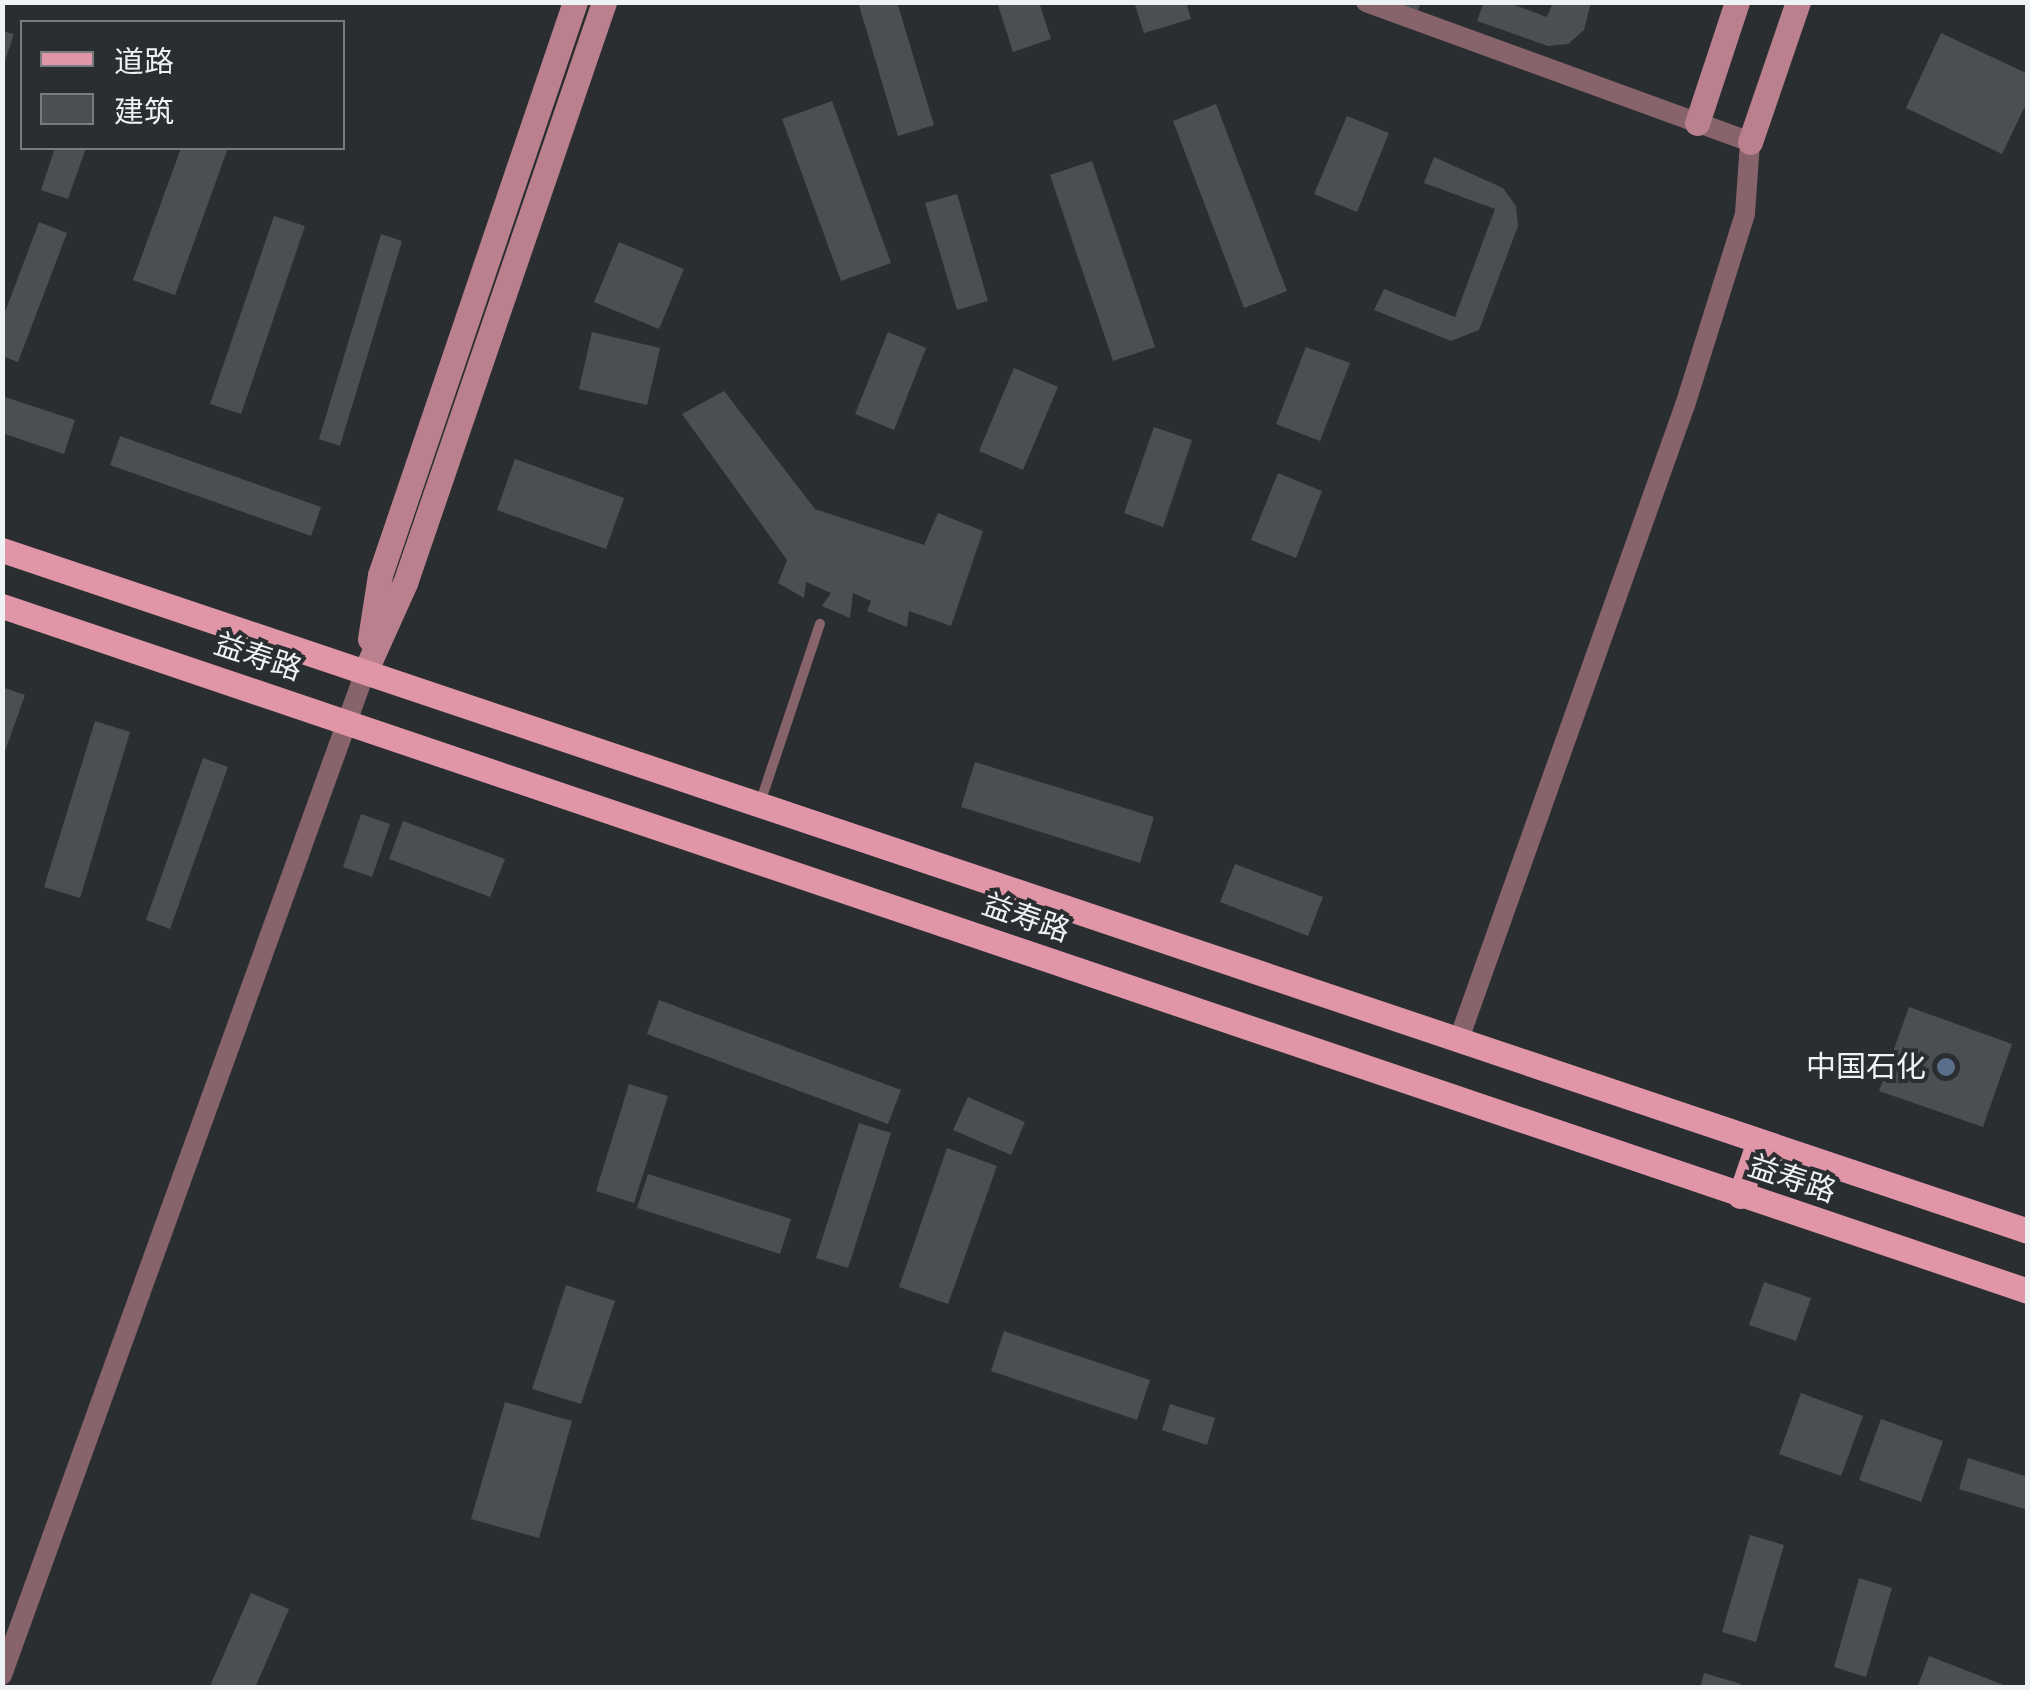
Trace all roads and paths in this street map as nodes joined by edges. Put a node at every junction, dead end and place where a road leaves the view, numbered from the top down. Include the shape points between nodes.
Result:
1 (575, 2) edge
2 (604, 2) edge
3 (1366, 2) edge
4 (1737, 2) edge
5 (1798, 2) edge
6 (1697, 123) junction
7 (1750, 142) junction
8 (2, 550) edge
9 (2, 606) edge
10 (820, 624) dead end
11 (366, 672) junction
12 (351, 722) junction
13 (759, 806) junction
14 (1459, 1039) junction
15 (1758, 1141) junction
16 (1740, 1196) junction
17 (2028, 1231) edge
18 (2028, 1291) edge
19 (2, 1675) edge

1 - 11 street via 380,575
2 - 11 street via 406,583
3 - 6 street
4 - 6 street
5 - 7 street
6 - 7 street
7 - 14 street via 1745,214 1685,404
8 - 11 main road, 益寿路
9 - 12 main road, 益寿路
10 - 13 lane
11 - 12 street
11 - 13 main road, 益寿路
12 - 16 main road, 益寿路
12 - 19 street
13 - 14 main road, 益寿路
14 - 15 main road, 益寿路
15 - 16 main road
15 - 17 main road, 益寿路
16 - 18 main road, 益寿路

